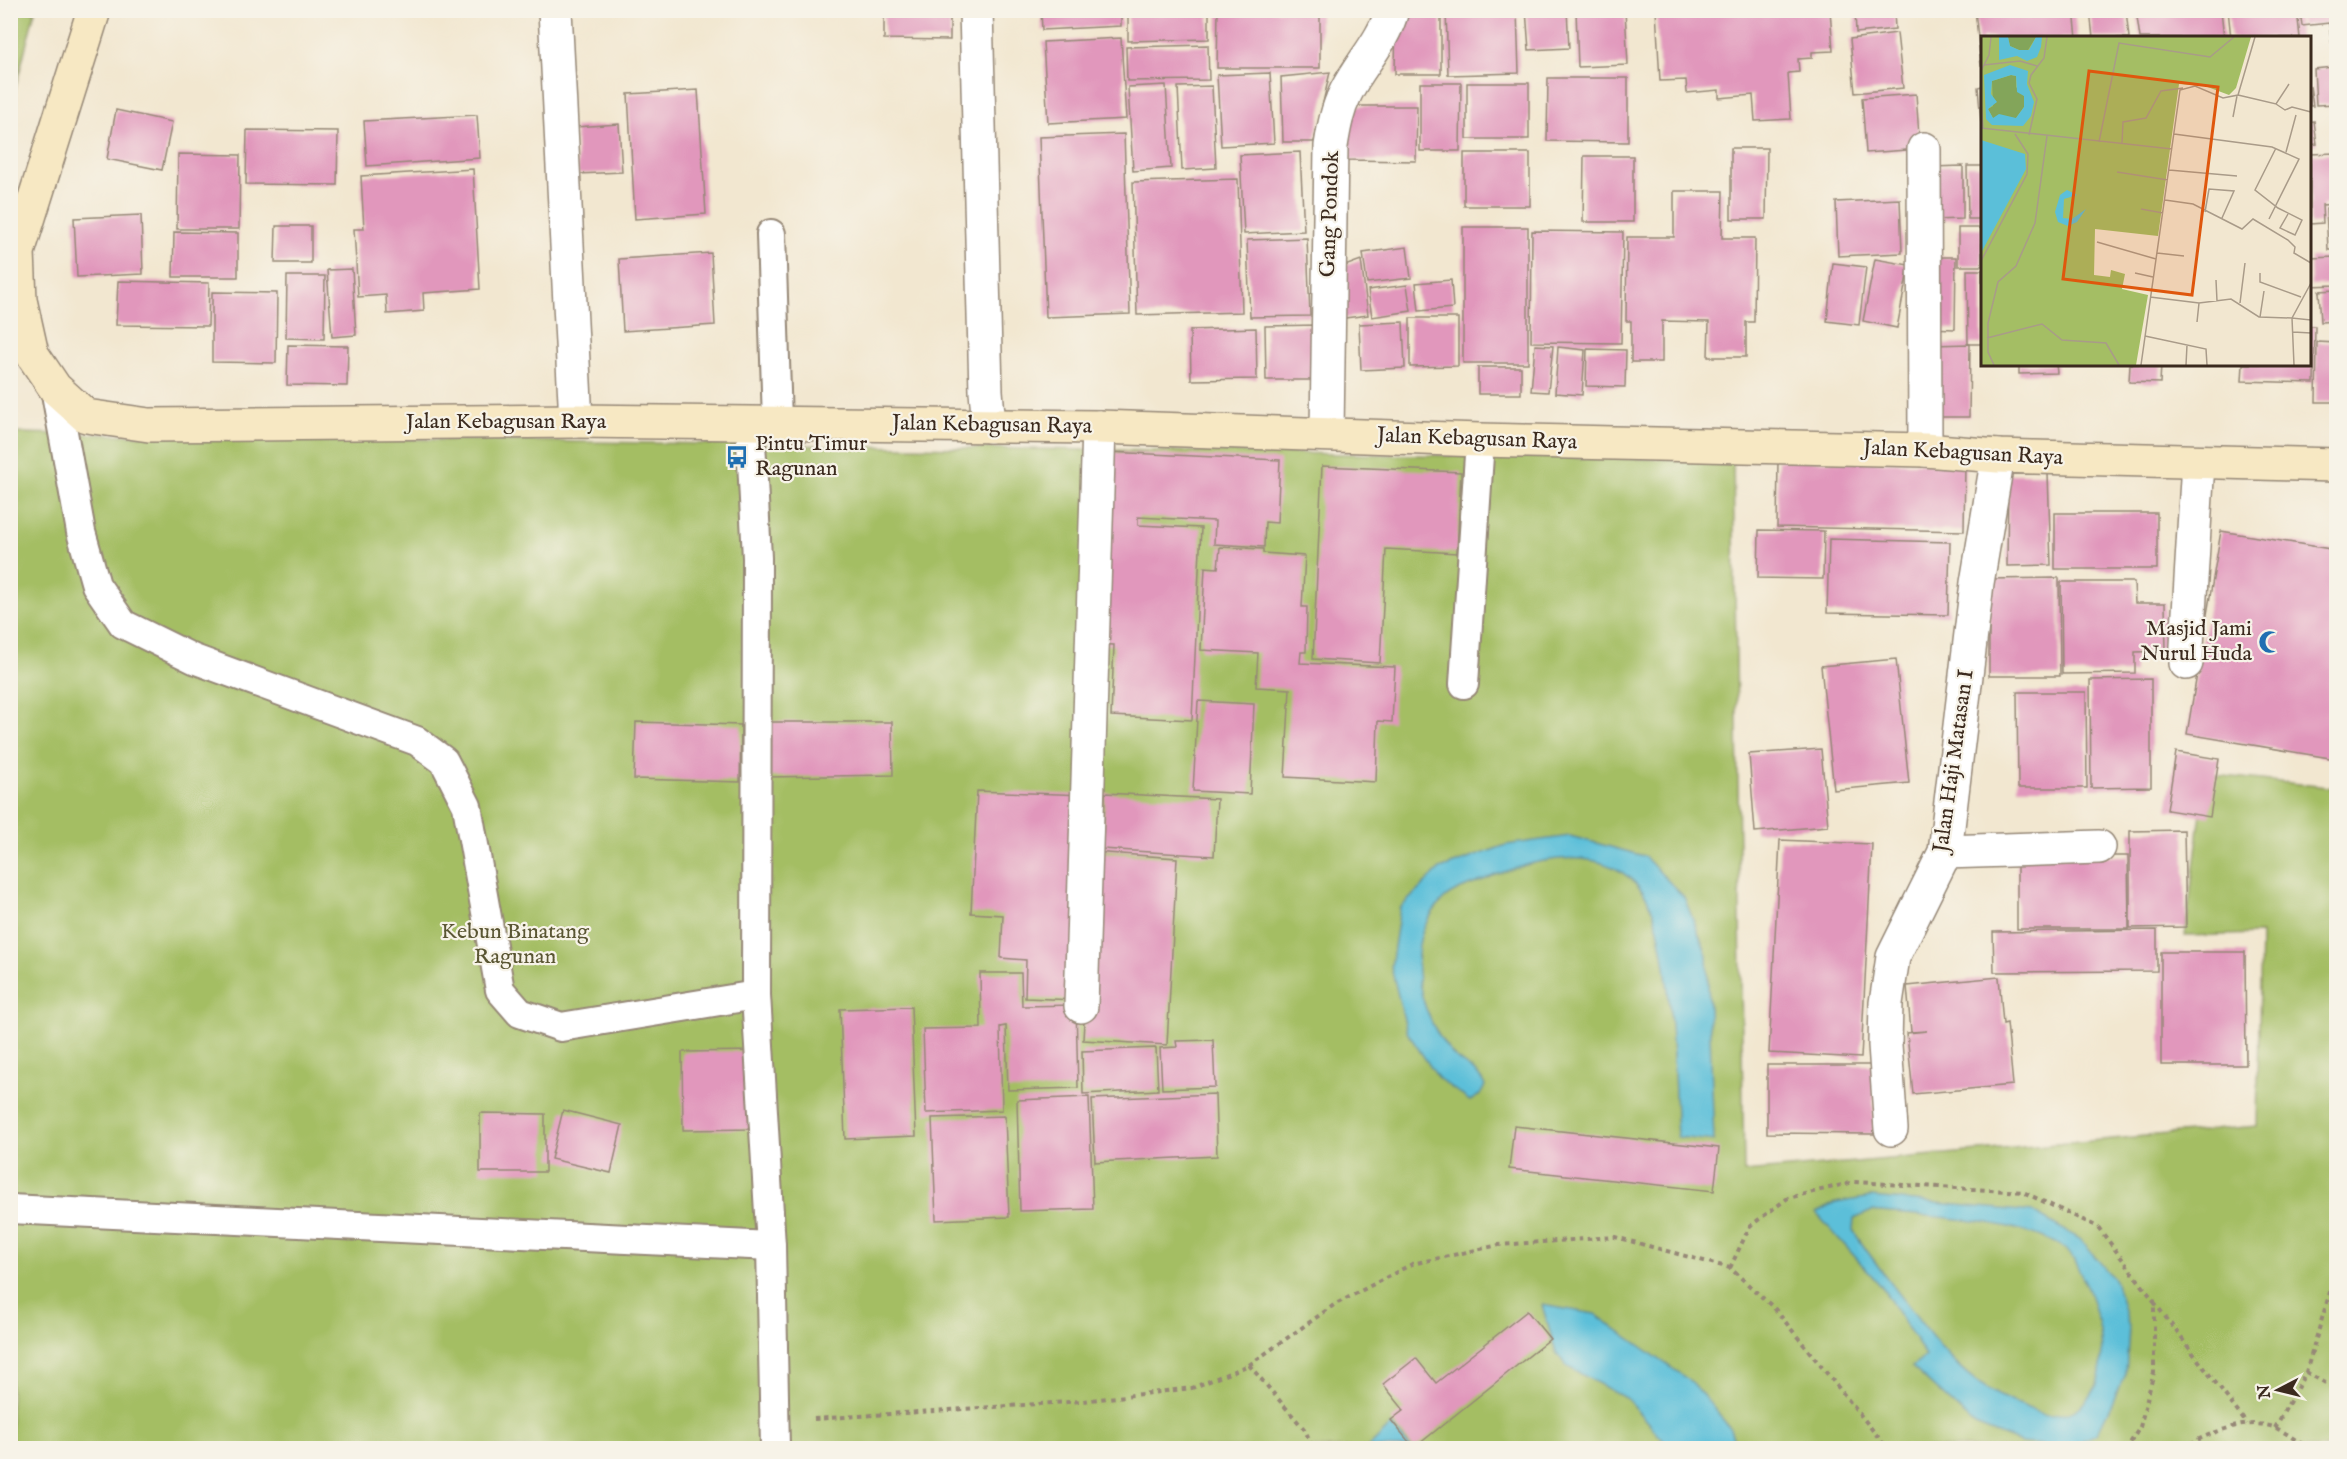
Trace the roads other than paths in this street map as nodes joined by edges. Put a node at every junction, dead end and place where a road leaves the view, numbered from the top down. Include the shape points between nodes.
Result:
1 (94, 10) edge
2 (555, 10) edge
3 (976, 10) edge
4 (1392, 10) edge
5 (1924, 149) dead end
6 (771, 234) dead end
7 (55, 388) junction
8 (576, 421) junction
9 (764, 422) junction
10 (989, 426) junction
11 (1099, 427) junction
12 (1326, 433) junction
13 (1480, 440) junction
14 (1925, 450) junction
15 (1998, 456) junction
16 (2198, 462) junction
17 (2337, 465) edge
18 (2186, 663) dead end
19 (1464, 684) dead end
20 (2099, 847) dead end
21 (1944, 852) junction
22 (756, 995) junction
23 (1081, 1006) dead end
24 (1891, 1129) dead end
25 (10, 1209) edge
26 (771, 1246) junction
27 (774, 1435) edge

1 - 7 main road, Jalan Kebagusan Raya via 18,252 20,300 32,354
2 - 8 street
3 - 10 street
4 - 12 street, Gang Pondok via 1388,24 1346,91 1331,146
5 - 14 street
6 - 9 lane
7 - 8 main road, Jalan Kebagusan Raya via 86,416 149,425
7 - 22 lane via 61,434 96,585 123,624 194,659 417,741 444,761 467,806 500,990 520,1013 561,1027
8 - 9 main road, Jalan Kebagusan Raya
9 - 10 main road, Jalan Kebagusan Raya
9 - 22 lane via 757,558
10 - 11 main road, Jalan Kebagusan Raya
11 - 12 main road, Jalan Kebagusan Raya
11 - 23 street
12 - 13 main road, Jalan Kebagusan Raya
13 - 14 main road, Jalan Kebagusan Raya
13 - 19 lane
14 - 15 main road, Jalan Kebagusan Raya
15 - 16 main road, Jalan Kebagusan Raya
15 - 21 street, Jalan Haji Matasan I via 1977,583
16 - 17 main road, Jalan Kebagusan Raya
16 - 18 street
20 - 21 street
21 - 24 street, Jalan Haji Matasan I via 1893,957 1885,1045
22 - 26 lane
25 - 26 lane
26 - 27 lane

